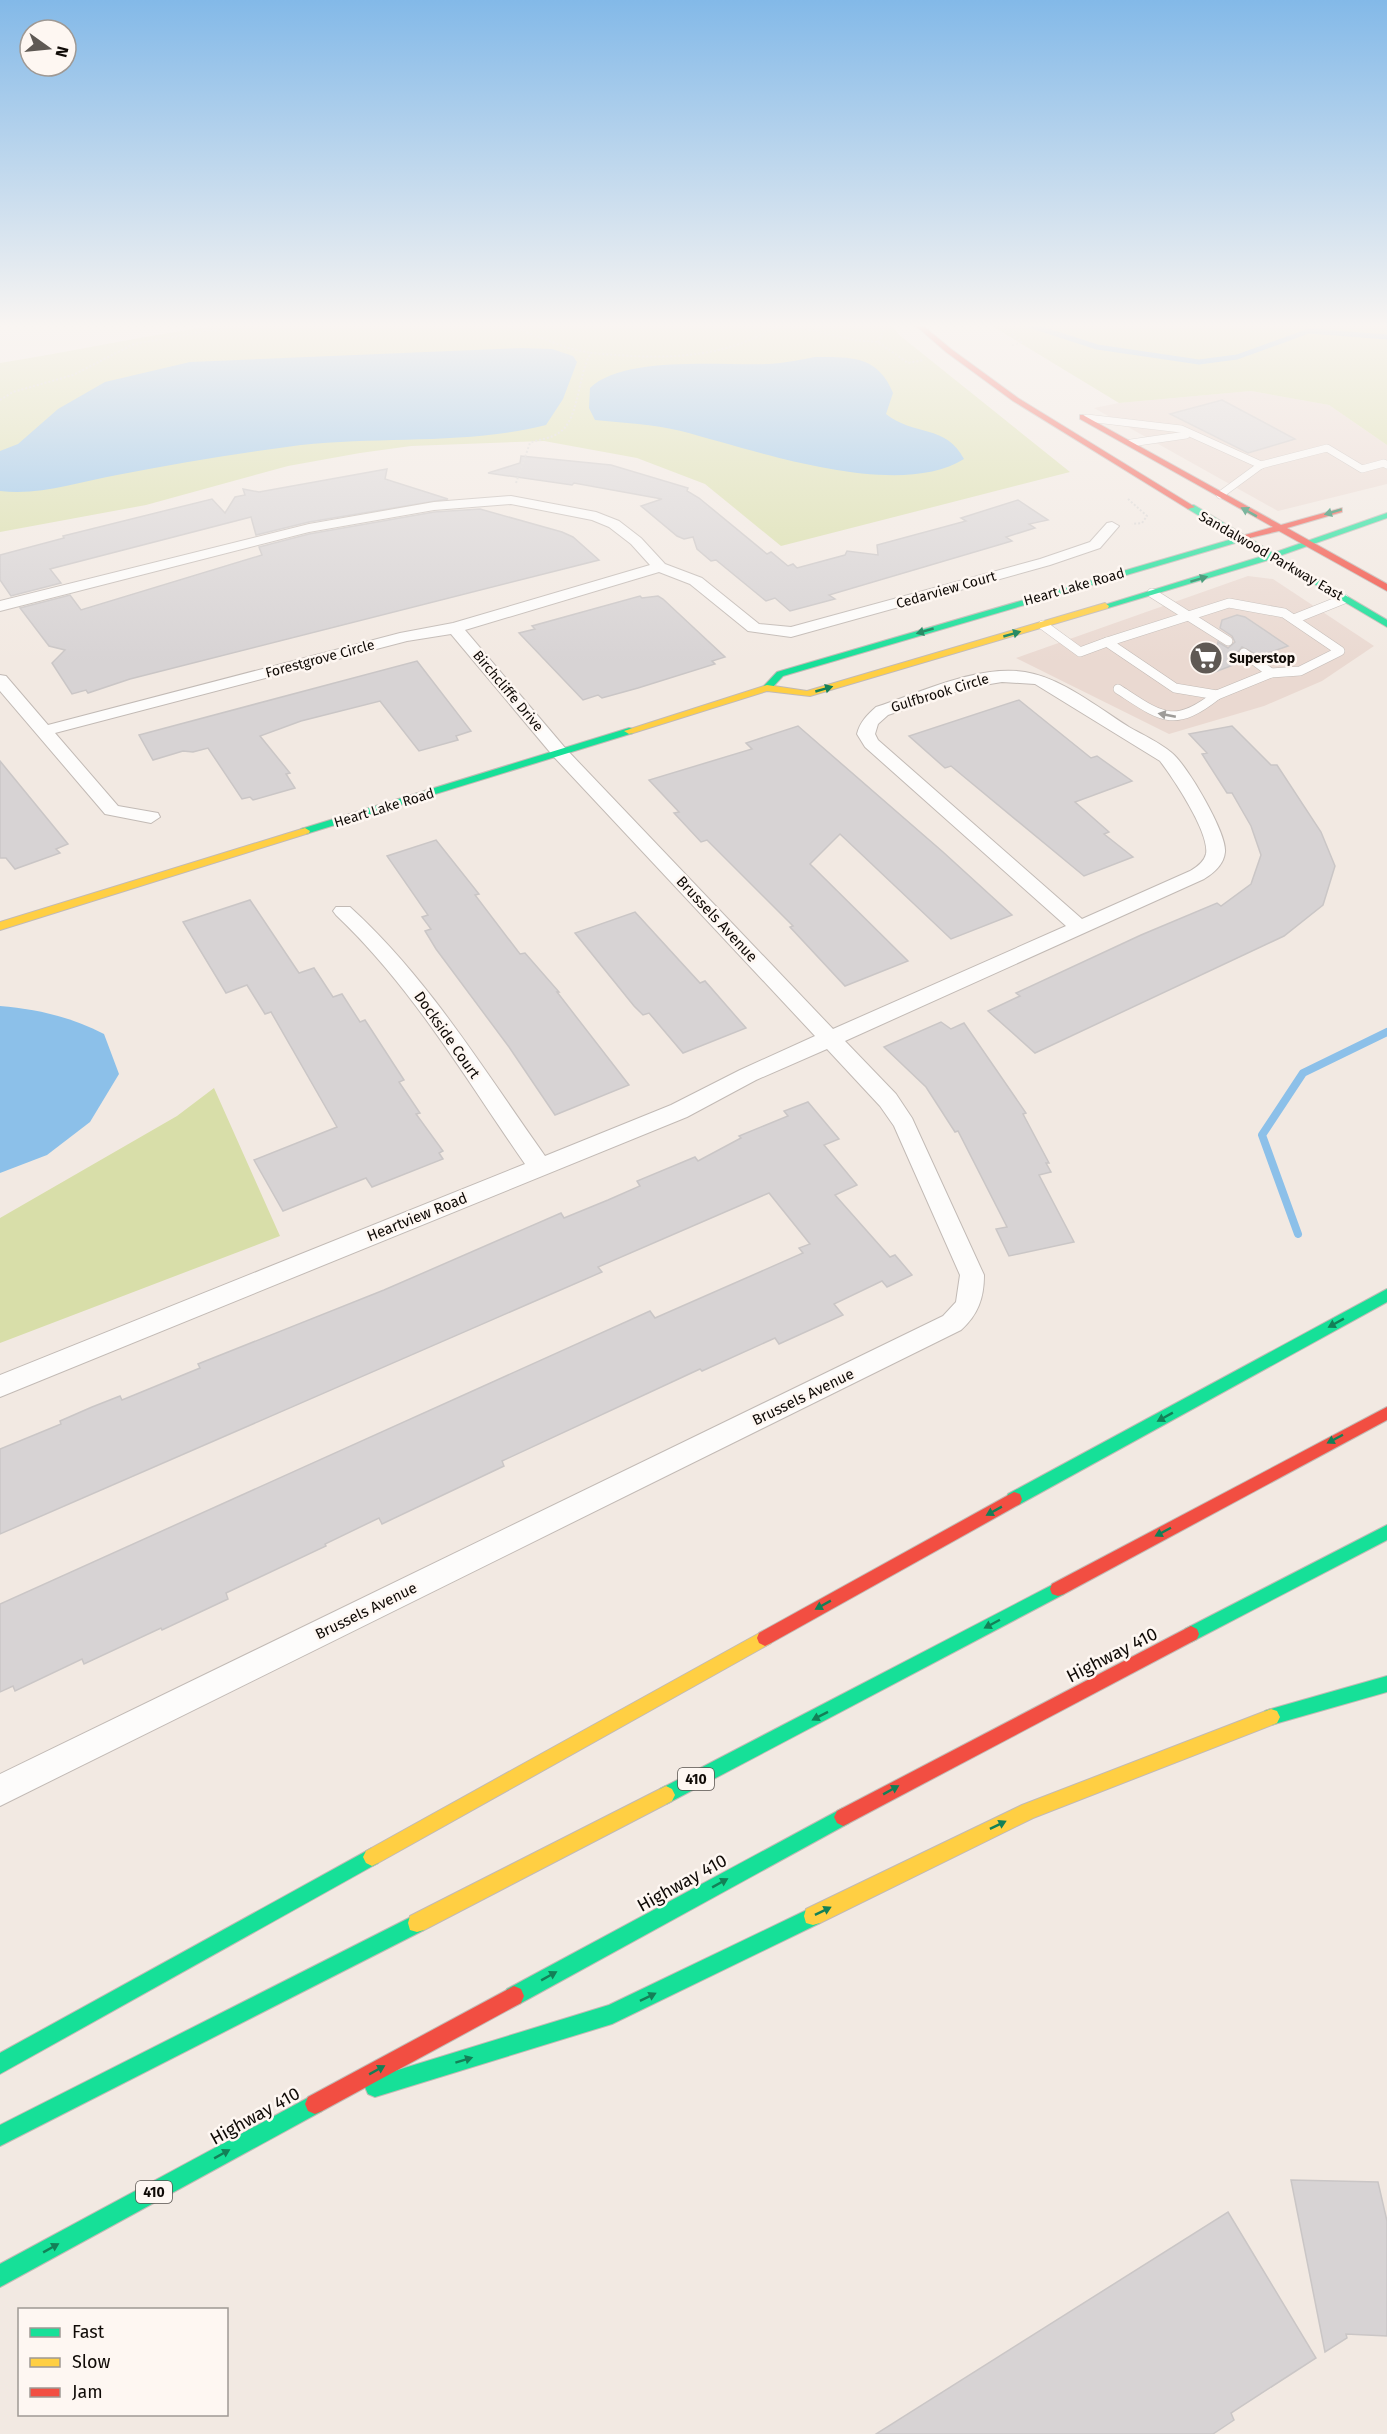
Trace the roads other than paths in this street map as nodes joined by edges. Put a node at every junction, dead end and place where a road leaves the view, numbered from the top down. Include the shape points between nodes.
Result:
1 (1121, 438) edge
2 (1168, 438) edge
3 (1201, 438) edge
4 (1079, 439) joint
5 (1131, 443) junction
6 (1261, 465) junction
7 (1387, 465) edge
8 (1220, 495) junction
9 (1353, 506) dead end
10 (1198, 513) junction
11 (1387, 515) edge
12 (1112, 526) road end
13 (1279, 528) junction
14 (1243, 539) junction
15 (1307, 543) junction
16 (1182, 555) junction
17 (1273, 557) junction
18 (660, 567) junction
19 (1387, 588) edge
20 (1152, 593) junction
21 (1344, 599) junction
22 (0, 606) edge
23 (1187, 615) junction
24 (1294, 619) junction
25 (1387, 624) edge
26 (1043, 625) junction
27 (455, 628) junction
28 (1228, 641) dead end
29 (1107, 642) junction
30 (1244, 653) dead end
31 (1271, 673) junction
32 (0, 680) edge
33 (767, 688) junction
34 (1118, 689) dead end
35 (1217, 695) junction
36 (44, 731) junction
37 (560, 753) junction
38 (151, 817) dead end
39 (343, 912) dead end
40 (0, 926) edge
41 (1078, 926) junction
42 (830, 1038) junction
43 (540, 1167) junction
44 (1387, 1295) edge
45 (0, 1386) edge
46 (1387, 1413) edge
47 (1387, 1532) edge
48 (1387, 1684) edge
49 (0, 1790) edge
50 (0, 2064) edge
51 (308, 2108) junction
52 (0, 2136) edge
53 (0, 2276) edge

1 - 5 main road, Sandalwood Parkway East
2 - 5 lane
3 - 6 lane
4 - 5 main road
4 - 10 main road, Sandalwood Parkway East
5 - 8 main road, Sandalwood Parkway East
6 - 7 lane via 1327,448 1362,469
6 - 8 lane
13 -> 8 main road, Sandalwood Parkway East
9 -> 13 main road, Heart Lake Road
10 - 14 main road, Sandalwood Parkway East
10 - 16 main road via 1203,533
11 - 15 main road, Heart Lake Road
12 - 18 street, Cedarview Court via 1095,545 1046,562 792,632 754,628 696,581
13 - 14 main road, Heart Lake Road
13 - 15 main road, Sandalwood Parkway East
14 - 16 main road, Heart Lake Road
14 - 17 main road, Sandalwood Parkway East
15 - 17 main road, Heart Lake Road
15 - 19 main road, Sandalwood Parkway East
16 -> 33 main road, Heart Lake Road via 780,674
20 -> 17 main road, Heart Lake Road
17 - 21 main road, Sandalwood Parkway East
18 - 22 street via 614,524 596,516 511,500 434,506 309,528
18 - 27 street, Forestgrove Circle
20 - 23 lane
20 - 26 main road, Heart Lake Road
21 - 24 lane
21 - 25 main road, Sandalwood Parkway East
23 - 24 lane via 1229,603 1284,612
23 - 28 lane
23 - 29 lane
24 - 31 lane via 1340,651 1300,671
26 - 29 lane via 1080,652
33 -> 26 main road, Heart Lake Road via 807,694
27 - 36 street, Forestgrove Circle via 406,636
27 - 37 street, Birchcliffe Drive
29 - 35 lane via 1175,688
30 - 31 lane
31 - 35 lane
32 - 36 street
33 - 37 main road, Heart Lake Road
35 -> 34 lane via 1198,712 1173,718 1161,716
36 - 38 street via 112,810
37 - 40 main road, Heart Lake Road
37 - 42 street, Brussels Avenue
39 - 43 street, Dockside Court via 370,935 426,1002
41 - 41 street, Gulfbrook Circle via 1197,875 1210,867 1216,857 1213,836 1166,757 1054,687 1028,676 989,678 882,711 872,719 866,734 871,743
41 - 42 street, Gulfbrook Circle
42 - 43 street, Heartview Road via 679,1111
42 - 49 street, Brussels Avenue via 888,1100 904,1124 972,1275 972,1298 965,1312 943,1328
43 - 45 street, Heartview Road
44 -> 50 main road
46 -> 52 main road, 410 via 844,1704
51 -> 47 main road, Highway 410 / 410 via 916,1777
51 -> 48 main road via 612,2014 1028,1811 1281,1713
53 -> 51 main road, Highway 410 / 410

